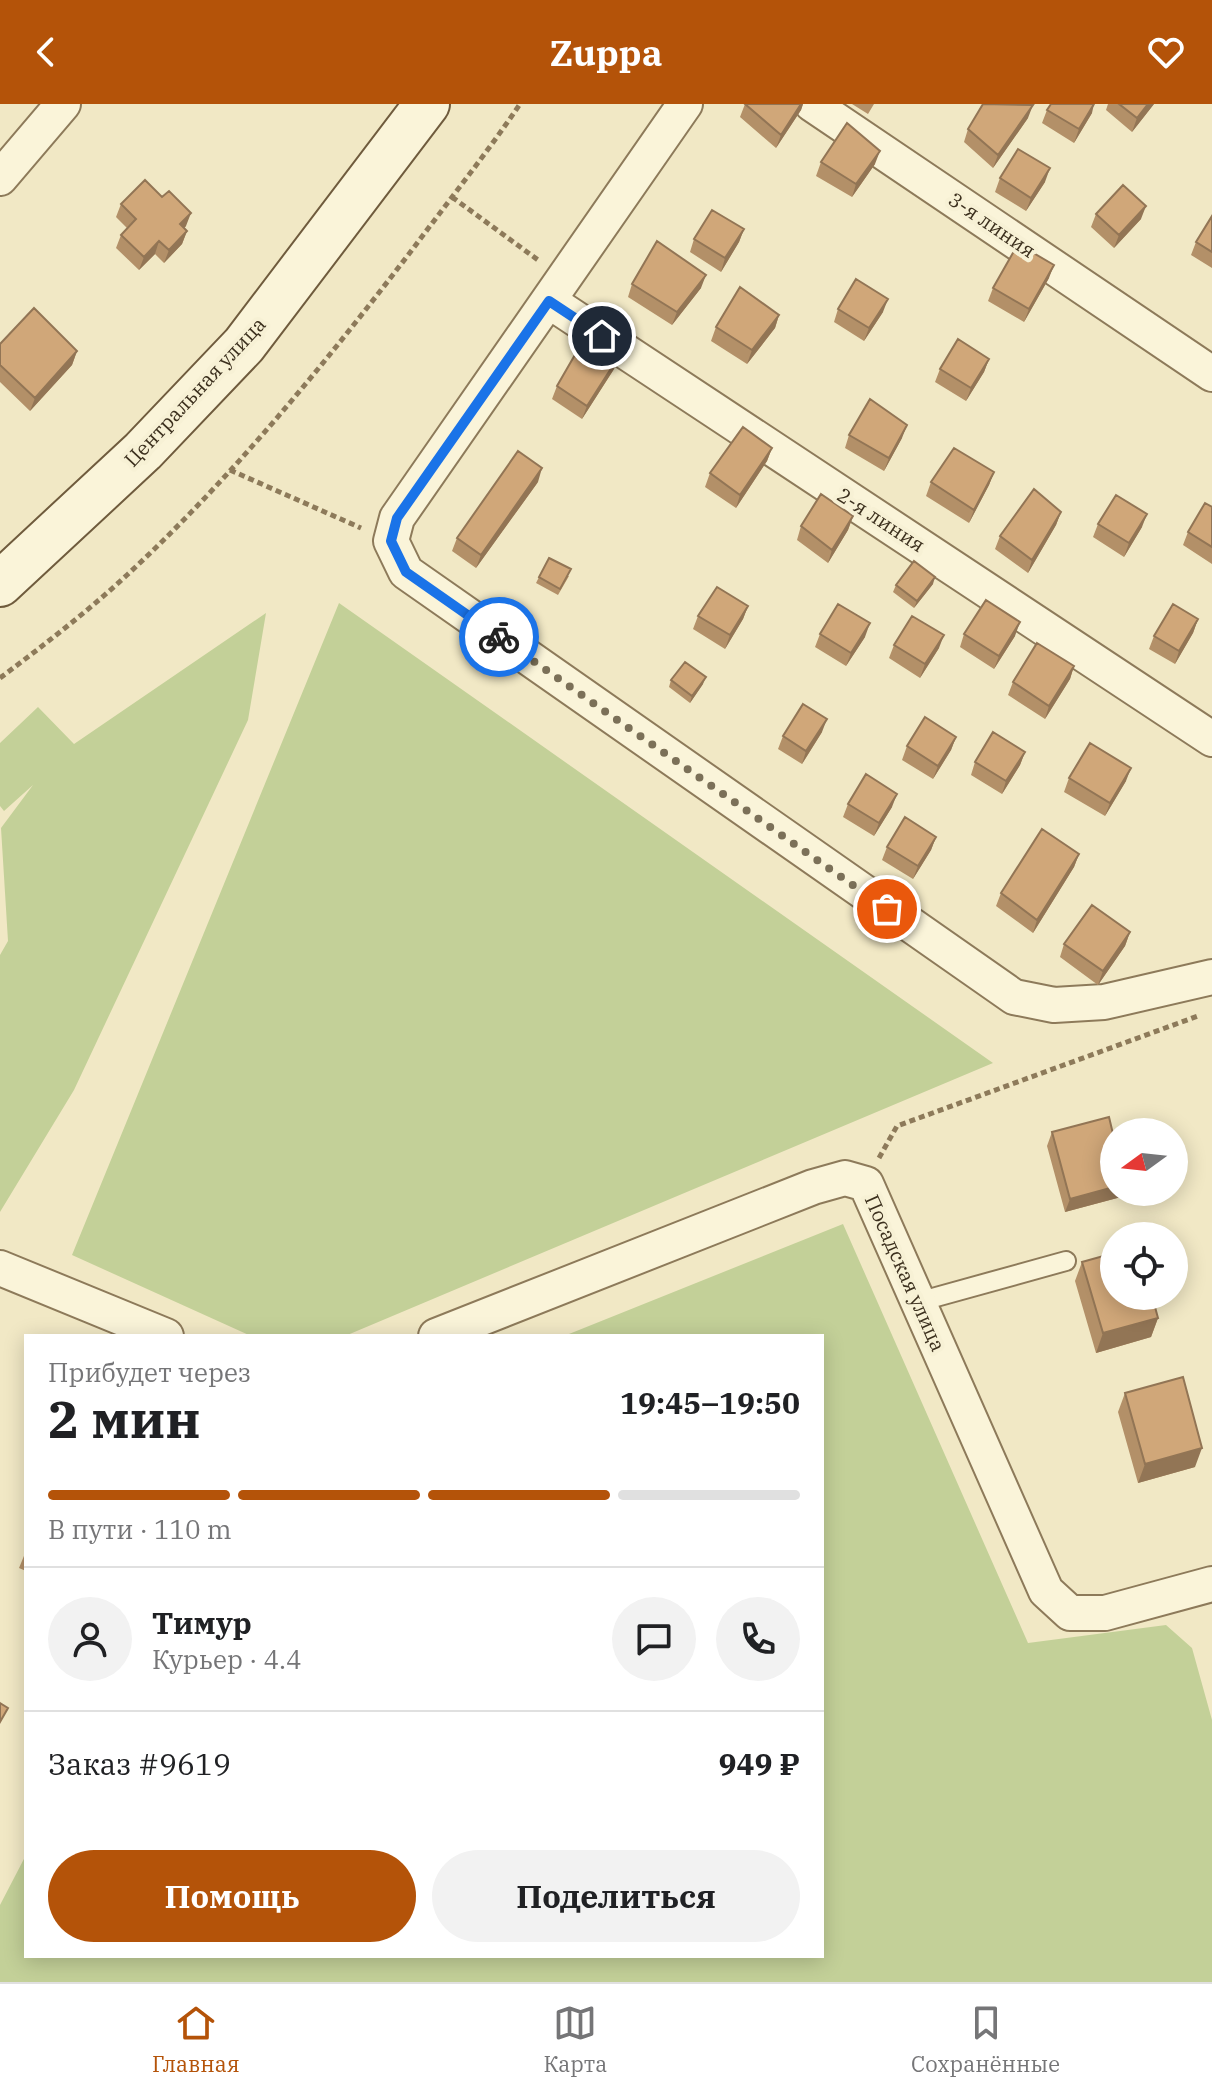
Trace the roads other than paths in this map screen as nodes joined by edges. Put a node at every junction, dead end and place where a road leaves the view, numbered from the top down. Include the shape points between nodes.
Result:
1 (63, 104) edge
2 (427, 104) edge
3 (685, 104) edge
4 (812, 104) edge
5 (0, 178) edge
6 (557, 290) junction
7 (1212, 374) edge
8 (0, 584) edge
9 (1212, 739) edge
10 (1212, 977) edge
11 (1066, 1261) dead end
12 (0, 1268) edge
13 (918, 1302) junction
14 (161, 1334) edge
15 (441, 1334) edge
16 (1212, 1584) edge

1 - 5 street
2 - 8 main road, Центральная улица via 244,345 143,451
3 - 6 street
4 - 7 street, 3-я линия
6 - 9 street, 2-я линия
6 - 10 street via 397,518 391,541 406,572 1014,997 1054,1005 1104,1002
11 - 13 lane
12 - 14 street
13 - 15 street, Посадская улица via 866,1184 845,1178
13 - 16 street, Посадская улица via 1046,1591 1070,1613 1105,1613

